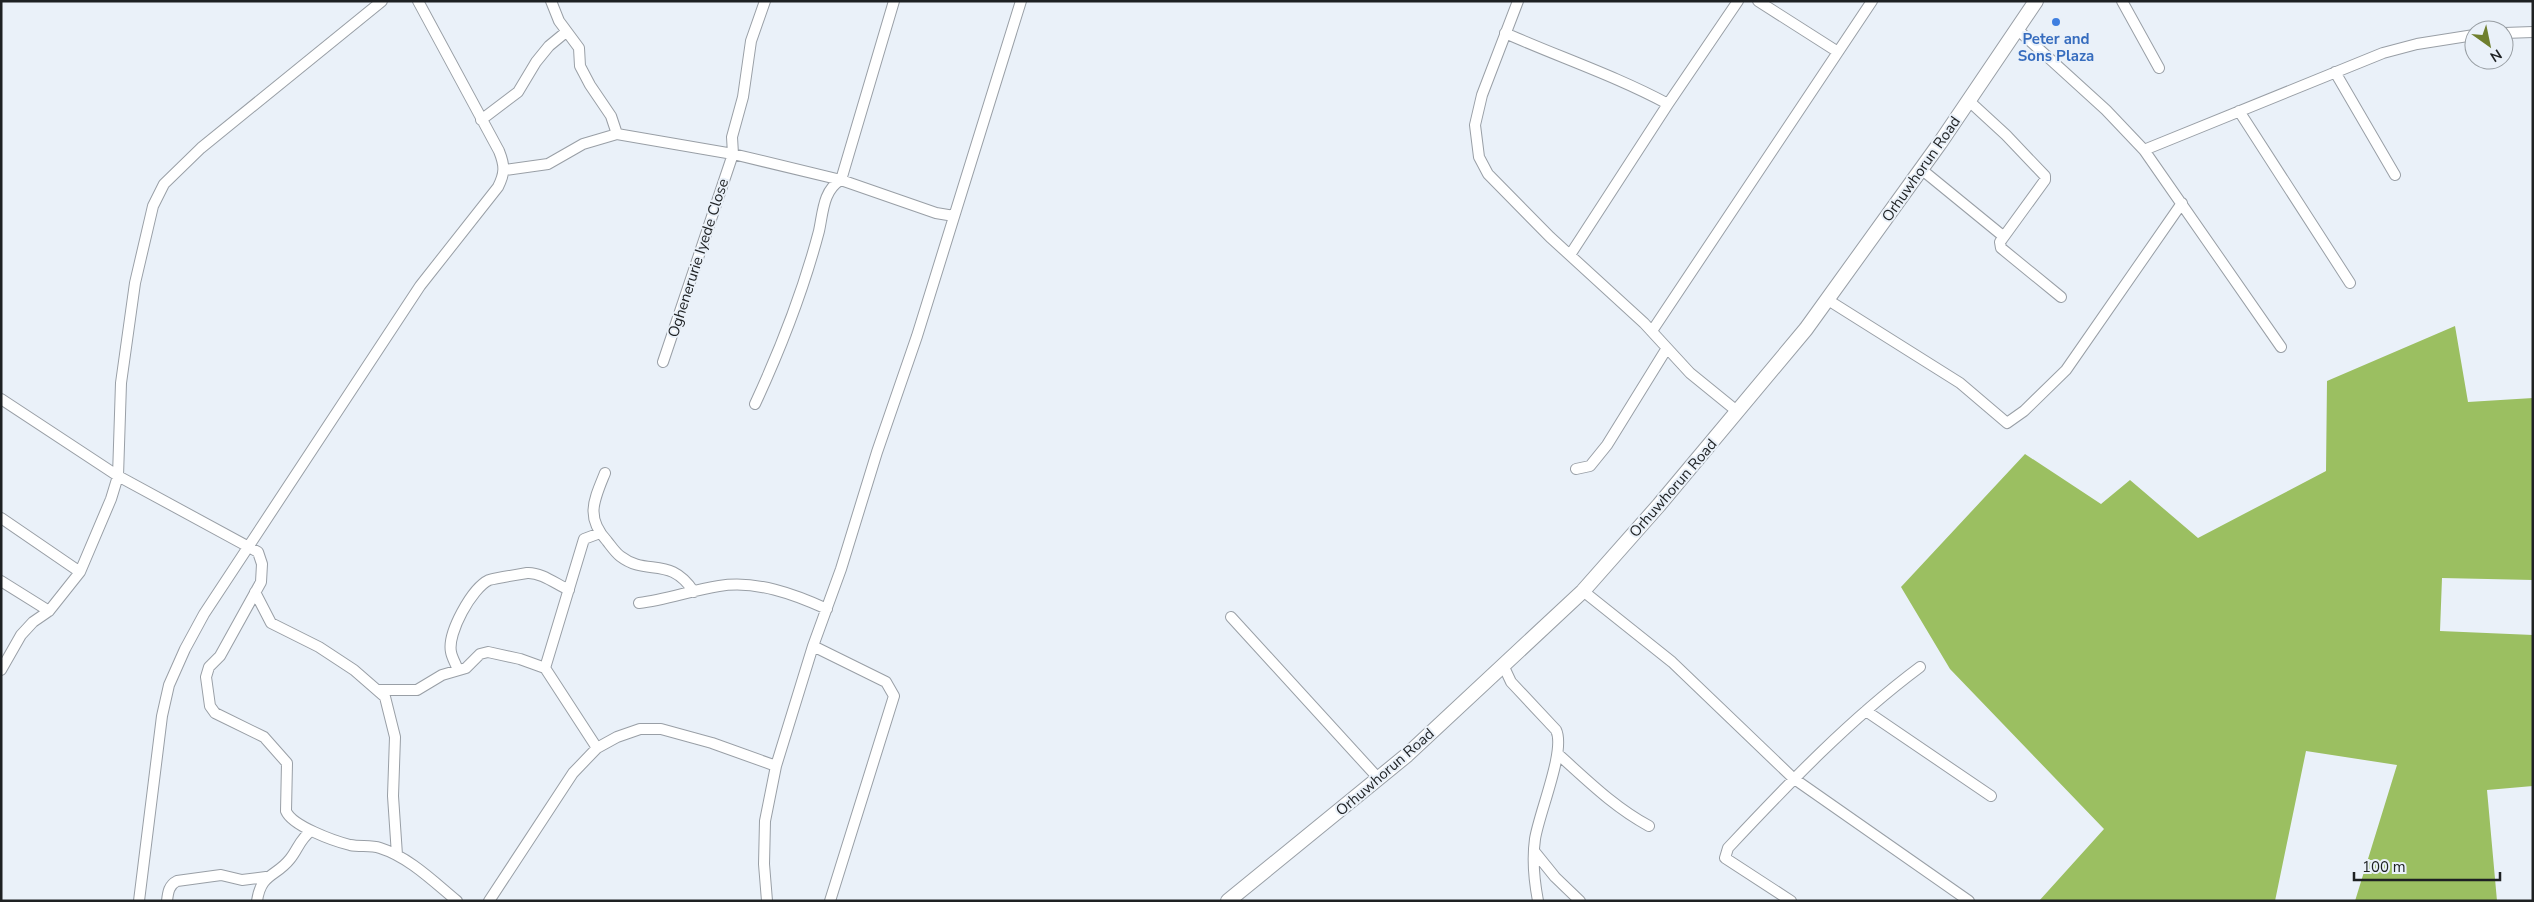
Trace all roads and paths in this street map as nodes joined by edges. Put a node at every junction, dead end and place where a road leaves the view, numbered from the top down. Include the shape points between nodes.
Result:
1 (382, 1) edge
2 (418, 1) edge
3 (551, 1) edge
4 (765, 1) edge
5 (894, 1) edge
6 (1021, 1) edge
7 (1518, 1) edge
8 (1738, 1) edge
9 (1758, 1) edge
10 (1872, 1) edge
11 (2036, 1) edge
12 (2122, 1) edge
13 (2018, 30) junction
14 (566, 32) junction
15 (2533, 32) edge
16 (1506, 33) junction
17 (2514, 33) edge
18 (2464, 37) edge
19 (1838, 52) junction
20 (2159, 68) dead end
21 (2335, 72) junction
22 (1969, 101) junction
23 (1668, 104) junction
24 (2239, 112) junction
25 (481, 120) junction
26 (617, 134) junction
27 (2144, 150) junction
28 (733, 154) junction
29 (1921, 169) junction
30 (505, 170) junction
31 (2395, 175) dead end
32 (841, 180) junction
33 (2182, 203) junction
34 (954, 216) junction
35 (2003, 236) junction
36 (1570, 255) junction
37 (2350, 283) dead end
38 (2061, 297) dead end
39 (1828, 300) junction
40 (1652, 331) junction
41 (2281, 347) dead end
42 (1667, 348) junction
43 (664, 362) dead end
44 (1, 399) edge
45 (755, 404) dead end
46 (1738, 412) junction
47 (1576, 469) dead end
48 (605, 473) dead end
49 (118, 476) junction
50 (1, 518) edge
51 (600, 533) junction
52 (249, 546) junction
53 (80, 572) junction
54 (1, 581) edge
55 (569, 590) junction
56 (255, 592) junction
57 (694, 592) junction
58 (1583, 592) junction
59 (639, 603) dead end
60 (827, 609) junction
61 (49, 611) junction
62 (1231, 617) dead end
63 (813, 646) junction
64 (1504, 667) junction
65 (1920, 667) dead end
66 (545, 668) junction
67 (1, 670) edge
68 (458, 670) junction
69 (379, 690) junction
70 (1866, 710) junction
71 (597, 748) junction
72 (1559, 755) junction
73 (776, 766) junction
74 (1379, 778) junction
75 (1793, 778) junction
76 (1991, 796) dead end
77 (1649, 826) dead end
78 (311, 831) junction
79 (1534, 851) junction
80 (397, 855) junction
81 (266, 877) junction
82 (1235, 899) edge
83 (138, 901) edge
84 (167, 901) edge
85 (257, 901) edge
86 (457, 901) edge
87 (488, 901) edge
88 (767, 901) edge
89 (830, 901) edge
90 (1538, 901) edge
91 (1580, 901) edge
92 (1791, 901) edge
93 (1969, 901) edge

1 - 49 street via 201,148 164,184 153,206 135,283 121,383
2 - 25 street
3 - 14 street
4 - 28 street, Oghenerurie Iyede Close via 751,41 743,97 732,136
5 - 32 street
6 - 34 street
7 - 16 street
8 - 23 street
9 - 19 street
10 - 19 street
11 - 13 street, Orhuwhorun Road
12 - 20 street
13 - 22 street, Orhuwhorun Road
13 - 27 street via 2099,103
14 - 25 street via 536,62 518,92
14 - 26 street via 579,48 580,66 612,116
15 - 17 street
16 - 23 street
16 - 36 street via 1482,95 1475,125 1479,156 1488,174
18 - 21 street via 2383,53
19 - 40 street
21 - 24 street
21 - 31 street
22 - 29 street, Orhuwhorun Road
22 - 35 street via 2045,176
23 - 36 street
24 - 27 street
24 - 37 street
25 - 30 street via 499,151
26 - 28 street
26 - 30 street via 583,144 548,164
27 - 33 street
28 - 32 street
28 - 43 street, Oghenerurie Iyede Close
29 - 35 street
29 - 39 street, Orhuwhorun Road
30 - 52 street via 498,188 420,286
32 - 34 street
32 - 45 street via 827,194 818,233 776,357
33 - 39 street via 2066,370 2007,423 1960,383
33 - 41 street
34 - 60 street
35 - 38 street via 2001,248
36 - 40 street
39 - 46 street, Orhuwhorun Road
40 - 42 street
42 - 46 street via 1690,373
42 - 47 street via 1606,445 1590,466
44 - 49 street
46 - 58 street, Orhuwhorun Road
48 - 51 street via 593,510 594,522
49 - 52 street
49 - 53 street via 98,535
50 - 53 street
51 - 55 street via 584,539
51 - 57 street via 619,555 629,561 678,573
52 - 56 street via 258,552 262,564 261,582
52 - 83 street via 204,614 169,686 162,716
53 - 61 street
54 - 61 street
55 - 66 street
55 - 68 street via 540,575 528,573 490,580 467,603 453,636 450,651
56 - 69 street via 271,623 319,648
56 - 78 street via 220,656 209,667 206,677 210,706 215,713 264,737 276,748 287,763 288,814
57 - 59 street via 668,600
57 - 60 street via 719,586 748,585 804,598
58 - 64 street, Orhuwhorun Road
58 - 75 street via 1672,662
60 - 63 street
61 - 67 street via 21,635
62 - 74 street
63 - 73 street
63 - 89 street via 886,682 894,696
64 - 72 street via 1511,682 1556,730 1560,738
64 - 74 street, Orhuwhorun Road
65 - 70 street
66 - 68 street via 488,652
66 - 71 street
68 - 69 street via 442,675 417,690
69 - 80 street via 390,711 395,737 393,796
70 - 75 street
70 - 76 street
71 - 73 street via 633,732 660,729
71 - 87 street via 573,773
72 - 77 street via 1608,800
72 - 79 street via 1542,807
73 - 88 street via 765,821
74 - 82 street, Orhuwhorun Road
75 - 92 street via 1728,848 1726,858
75 - 93 street
78 - 80 street via 350,845 379,847
78 - 81 street via 304,836 290,859
79 - 90 street via 1533,871
79 - 91 street
80 - 86 street
81 - 84 street via 242,880 221,875 177,881 168,891
81 - 85 street

